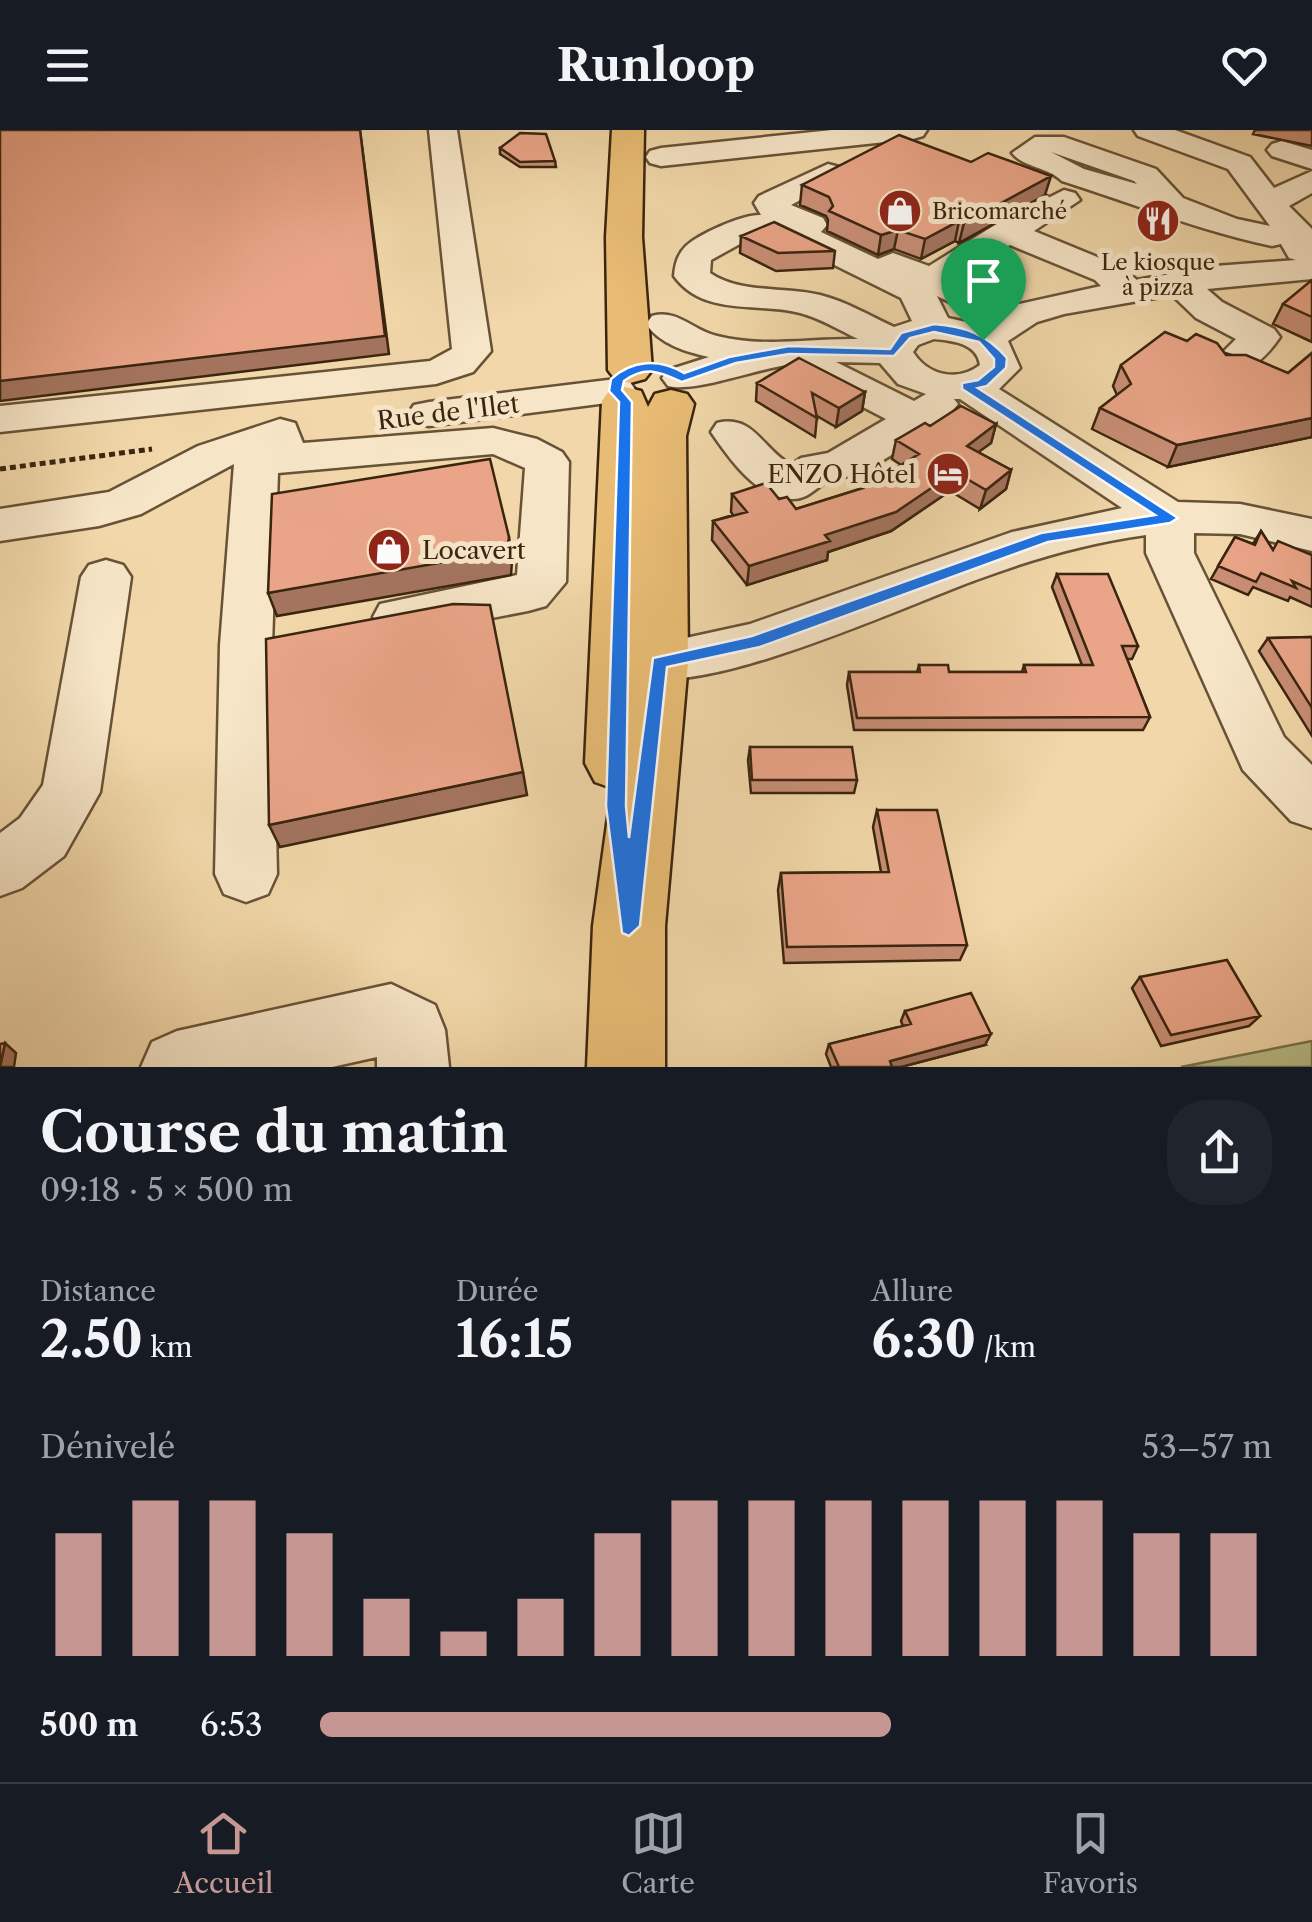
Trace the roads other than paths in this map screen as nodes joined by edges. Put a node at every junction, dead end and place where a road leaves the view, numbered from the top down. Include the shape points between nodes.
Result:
1 (443, 130) edge
2 (628, 130) edge
3 (912, 130) edge
4 (1148, 130) edge
5 (1282, 150) dead end
6 (661, 160) edge
7 (1312, 160) edge
8 (828, 173) edge
9 (1312, 180) edge
10 (1069, 187) junction
11 (1270, 202) junction
12 (1172, 205) junction
13 (1008, 232) junction
14 (663, 250) dead end
15 (1305, 252) edge
16 (945, 270) dead end
17 (1312, 286) edge
18 (1202, 290) junction
19 (1130, 292) junction
20 (1016, 318) junction
21 (665, 324) junction
22 (934, 328) junction
23 (983, 340) junction
24 (895, 348) junction
25 (803, 350) junction
26 (1231, 364) edge
27 (649, 385) junction
28 (942, 397) junction
29 (0, 419) edge
30 (732, 432) dead end
31 (282, 445) junction
32 (1170, 518) junction
33 (0, 525) edge
34 (1312, 535) edge
35 (106, 577) dead end
36 (358, 624) edge
37 (659, 662) junction
38 (1312, 803) edge
39 (0, 868) edge
40 (246, 874) dead end
41 (629, 926) junction
42 (178, 1067) edge
43 (413, 1067) edge
44 (626, 1067) edge

1 - 29 street via 472,351 459,364 436,372
2 - 27 main road via 624,237
3 - 6 street
4 - 11 street via 1238,162
5 - 7 street
8 - 20 street via 773,198 772,208
9 - 11 street
10 - 12 street
10 - 12 street via 1066,168 1027,153 1054,142 1145,174
10 - 13 street
11 - 15 street
12 - 15 street
13 - 16 street
13 - 19 street via 1107,273
14 - 21 main road
15 - 18 street
17 - 18 street
18 - 19 street
18 - 26 street via 1260,338
19 - 20 street
20 - 23 street
21 - 25 street via 724,351
21 - 27 main road
22 - 23 street
22 - 24 street via 905,336
22 - 24 street via 916,292 780,226 753,224 692,262 692,276 720,293 816,305
23 - 28 street via 1000,358 1000,368 982,383
24 - 25 street
24 - 28 street via 905,370
25 - 27 street, Rue de l'Ilet via 734,360
25 - 28 street via 812,365
27 - 31 street, Rue de l'Ilet
27 - 37 main road via 663,436
27 - 41 main road via 616,806
28 - 30 street via 839,465 817,468 793,485 760,467
28 - 32 street
31 - 33 street via 213,456 99,512
31 - 36 street via 493,441 547,462 541,582 528,593
31 - 40 street via 256,462 264,642
32 - 34 street via 1226,517
32 - 37 street via 1046,537 754,642
32 - 38 street via 1170,554 1264,752
35 - 39 street via 71,792 42,837
37 - 41 main road
41 - 44 main road
42 - 43 street via 391,1019 410,1030

